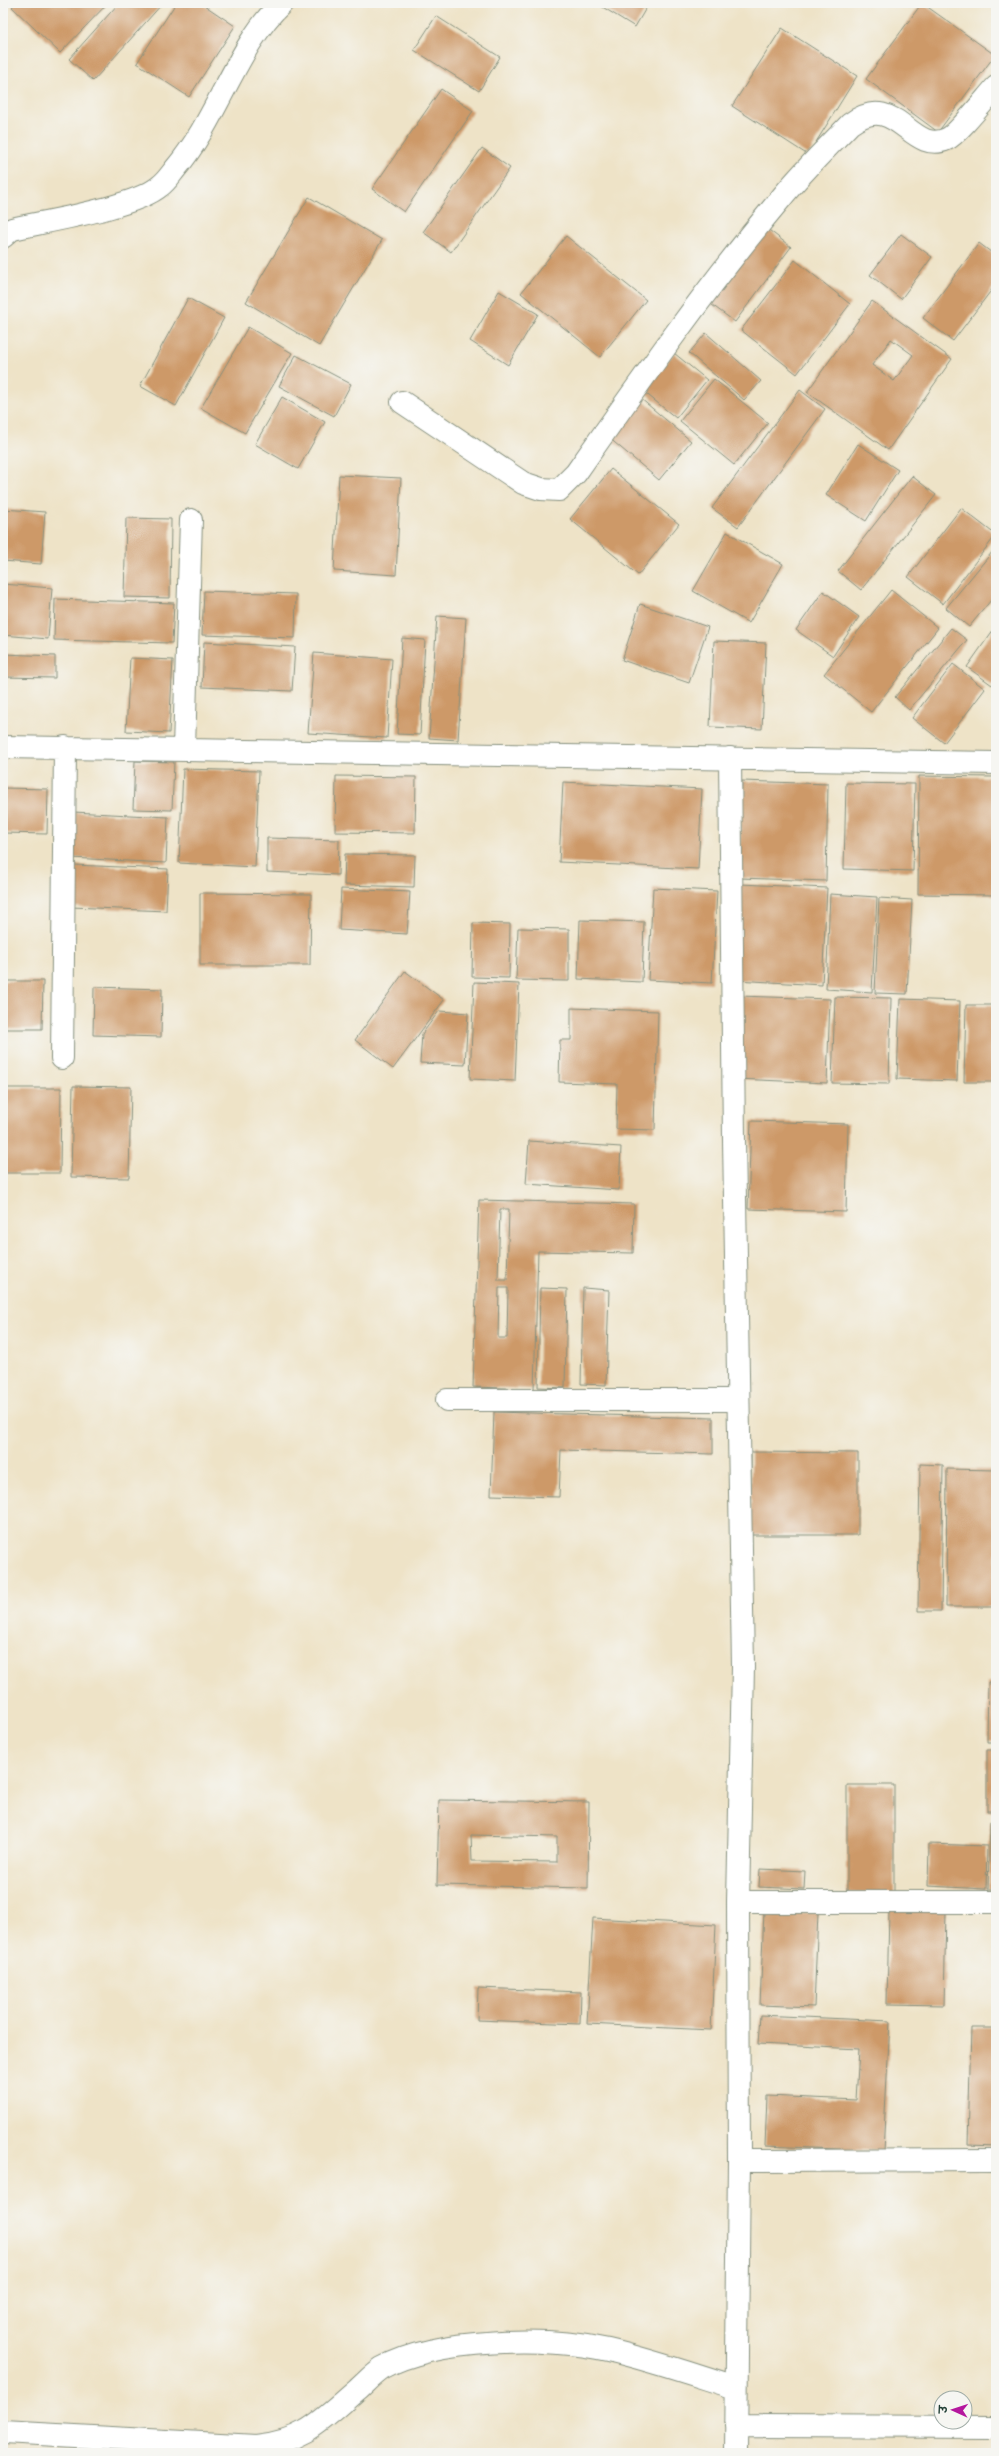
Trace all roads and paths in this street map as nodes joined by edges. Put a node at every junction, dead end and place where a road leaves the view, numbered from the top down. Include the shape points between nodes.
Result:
1 (282, 3) edge
2 (996, 87) edge
3 (3, 237) edge
4 (402, 402) dead end
5 (191, 520) dead end
6 (3, 747) edge
7 (65, 747) junction
8 (184, 748) junction
9 (730, 758) junction
10 (996, 763) edge
11 (62, 1058) dead end
12 (447, 1400) dead end
13 (738, 1400) junction
14 (738, 1902) junction
15 (996, 1902) edge
16 (996, 2160) edge
17 (739, 2161) junction
18 (736, 2388) junction
19 (736, 2426) junction
20 (996, 2427) edge
21 (3, 2432) edge
22 (736, 2453) edge

1 - 3 street via 272,12 246,52 186,156 160,186 128,202 12,229
2 - 4 street via 948,138 942,140 919,137 891,117 878,112 862,115 850,124 760,223 681,324 576,473 559,490 541,489 523,483
5 - 8 street
6 - 7 street
7 - 8 street
7 - 11 street
8 - 9 street
9 - 10 street
9 - 13 street
12 - 13 street
13 - 14 street via 743,1667
14 - 15 street
14 - 17 street
16 - 17 street
17 - 18 street
18 - 19 street
18 - 21 street via 608,2350 526,2343 471,2344 425,2351 381,2369 312,2429 294,2438 272,2444 256,2446
19 - 20 street
19 - 22 street

